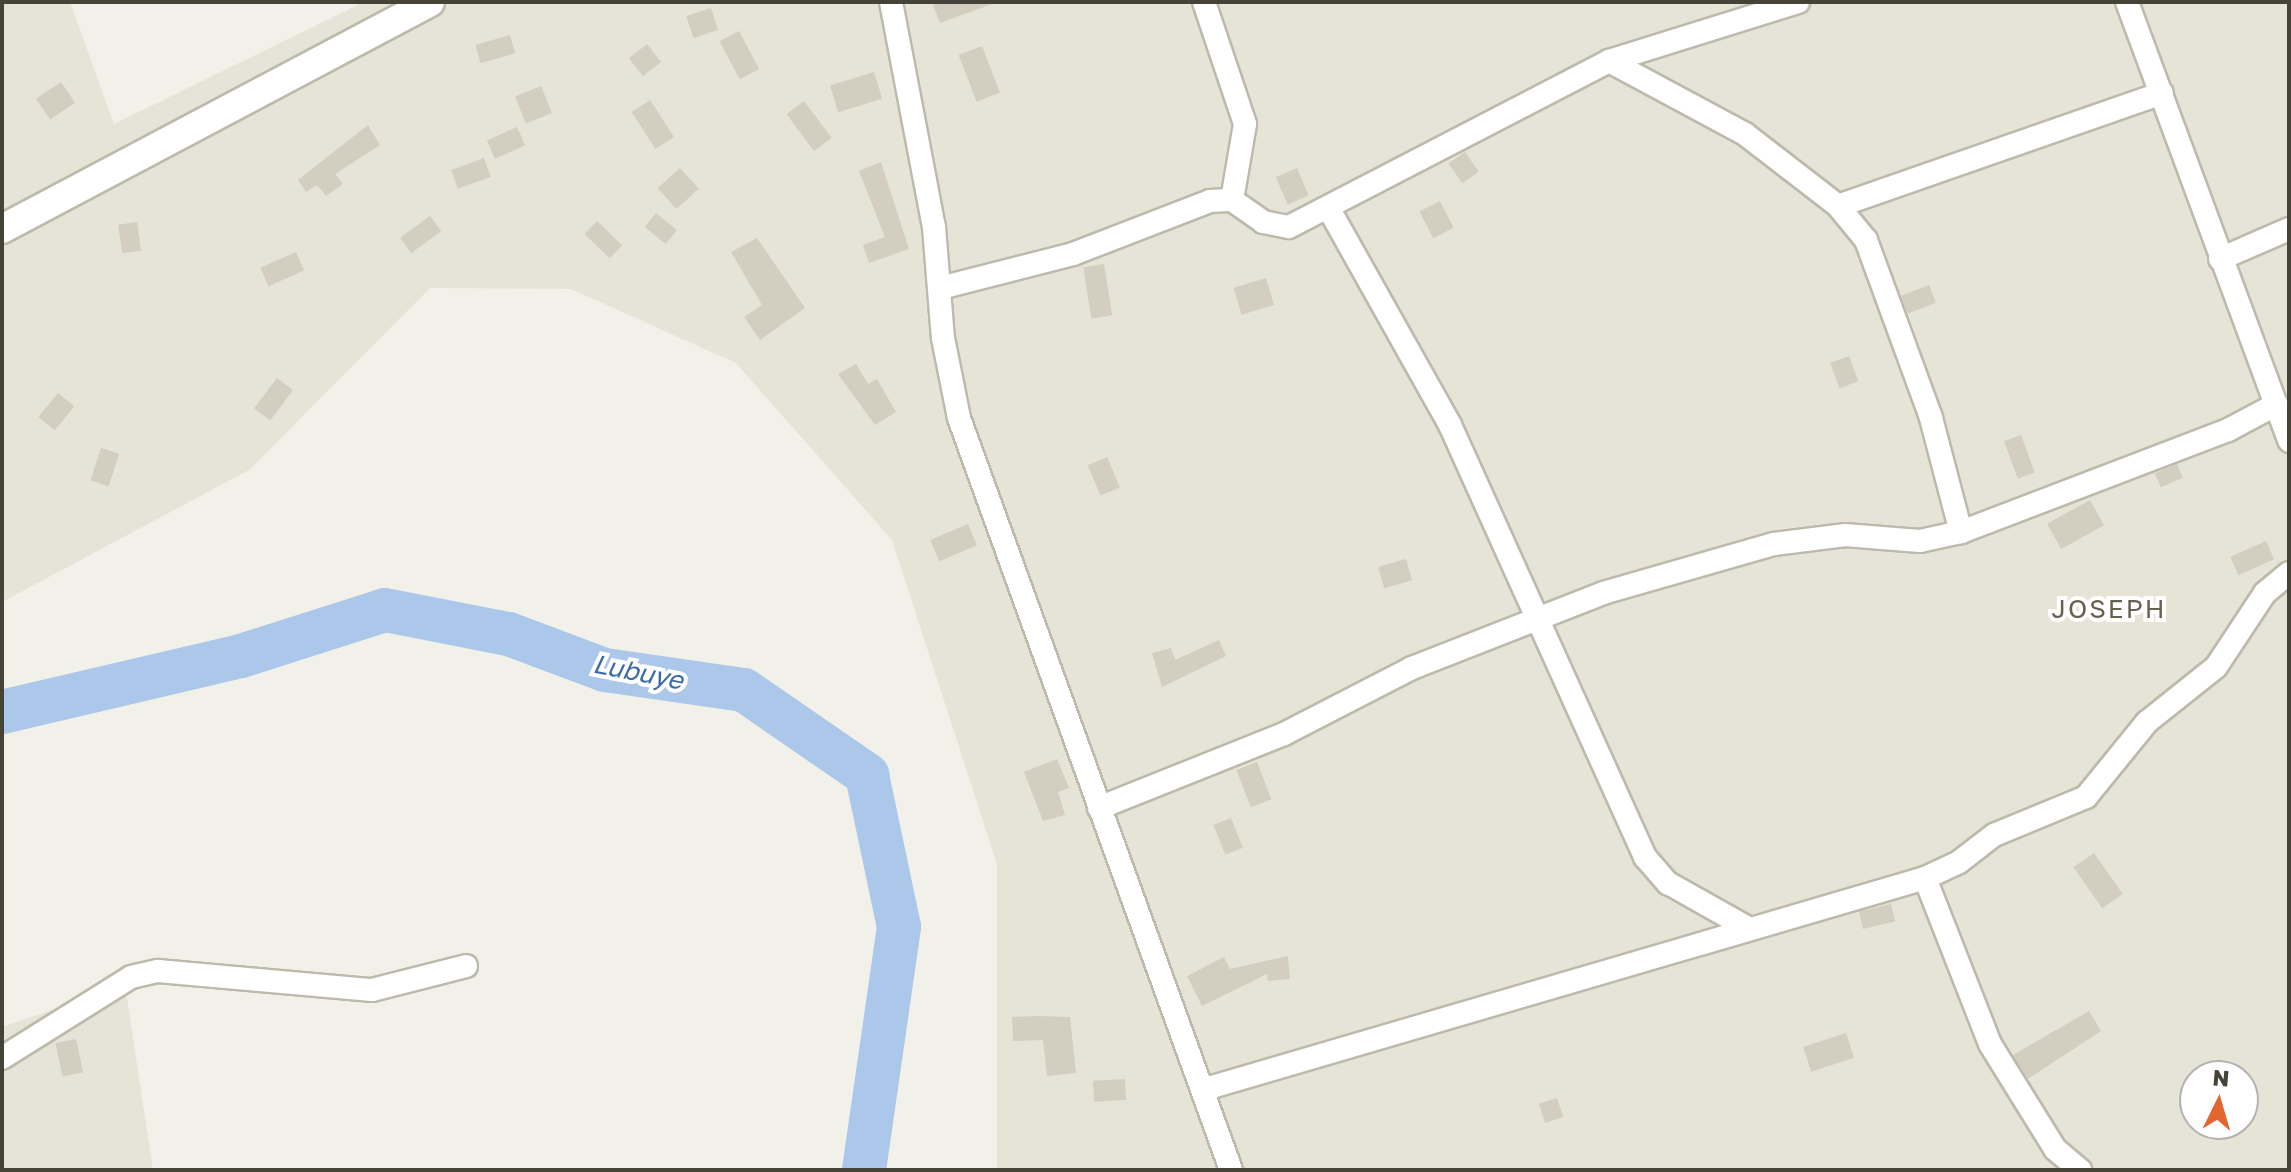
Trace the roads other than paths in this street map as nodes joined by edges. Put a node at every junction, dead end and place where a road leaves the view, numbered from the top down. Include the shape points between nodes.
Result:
1 (430, 2) edge
2 (891, 2) edge
3 (1204, 2) edge
4 (1798, 2) edge
5 (2127, 2) edge
6 (1609, 61) junction
7 (2162, 93) junction
8 (1232, 200) junction
9 (1838, 206) junction
10 (1330, 211) junction
11 (2, 229) edge
12 (2289, 229) edge
13 (2220, 259) junction
14 (944, 287) junction
15 (2277, 404) junction
16 (2289, 441) edge
17 (1961, 532) junction
18 (2289, 573) edge
19 (1539, 618) junction
20 (1099, 808) junction
21 (1925, 878) junction
22 (1748, 928) junction
23 (466, 966) dead end
24 (2, 1058) edge
25 (1205, 1089) junction
26 (1231, 1170) edge
27 (2080, 1170) edge

1 - 11 street
2 - 14 street
3 - 8 street via 1245,124
4 - 6 street
5 - 7 street
6 - 9 street via 1745,134
6 - 10 street via 1484,122
7 - 9 street
7 - 13 street
8 - 10 street via 1263,222 1289,227
8 - 14 street via 1210,201 1060,258
9 - 17 street via 1866,240 1884,287 1931,418
10 - 19 street via 1450,425
12 - 13 street
13 - 15 street
14 - 20 street via 943,338 959,418
15 - 16 street
15 - 17 street via 2228,430
17 - 19 street via 1920,541 1845,535 1774,544
18 - 21 street via 2265,593 2216,667 2147,722 2086,797 1994,835
19 - 20 street
19 - 22 street via 1645,857 1668,883
20 - 25 street
21 - 22 street
21 - 27 street via 1990,1044 2055,1149
22 - 25 street
23 - 24 street via 372,990 158,971 77,1007
25 - 26 street

